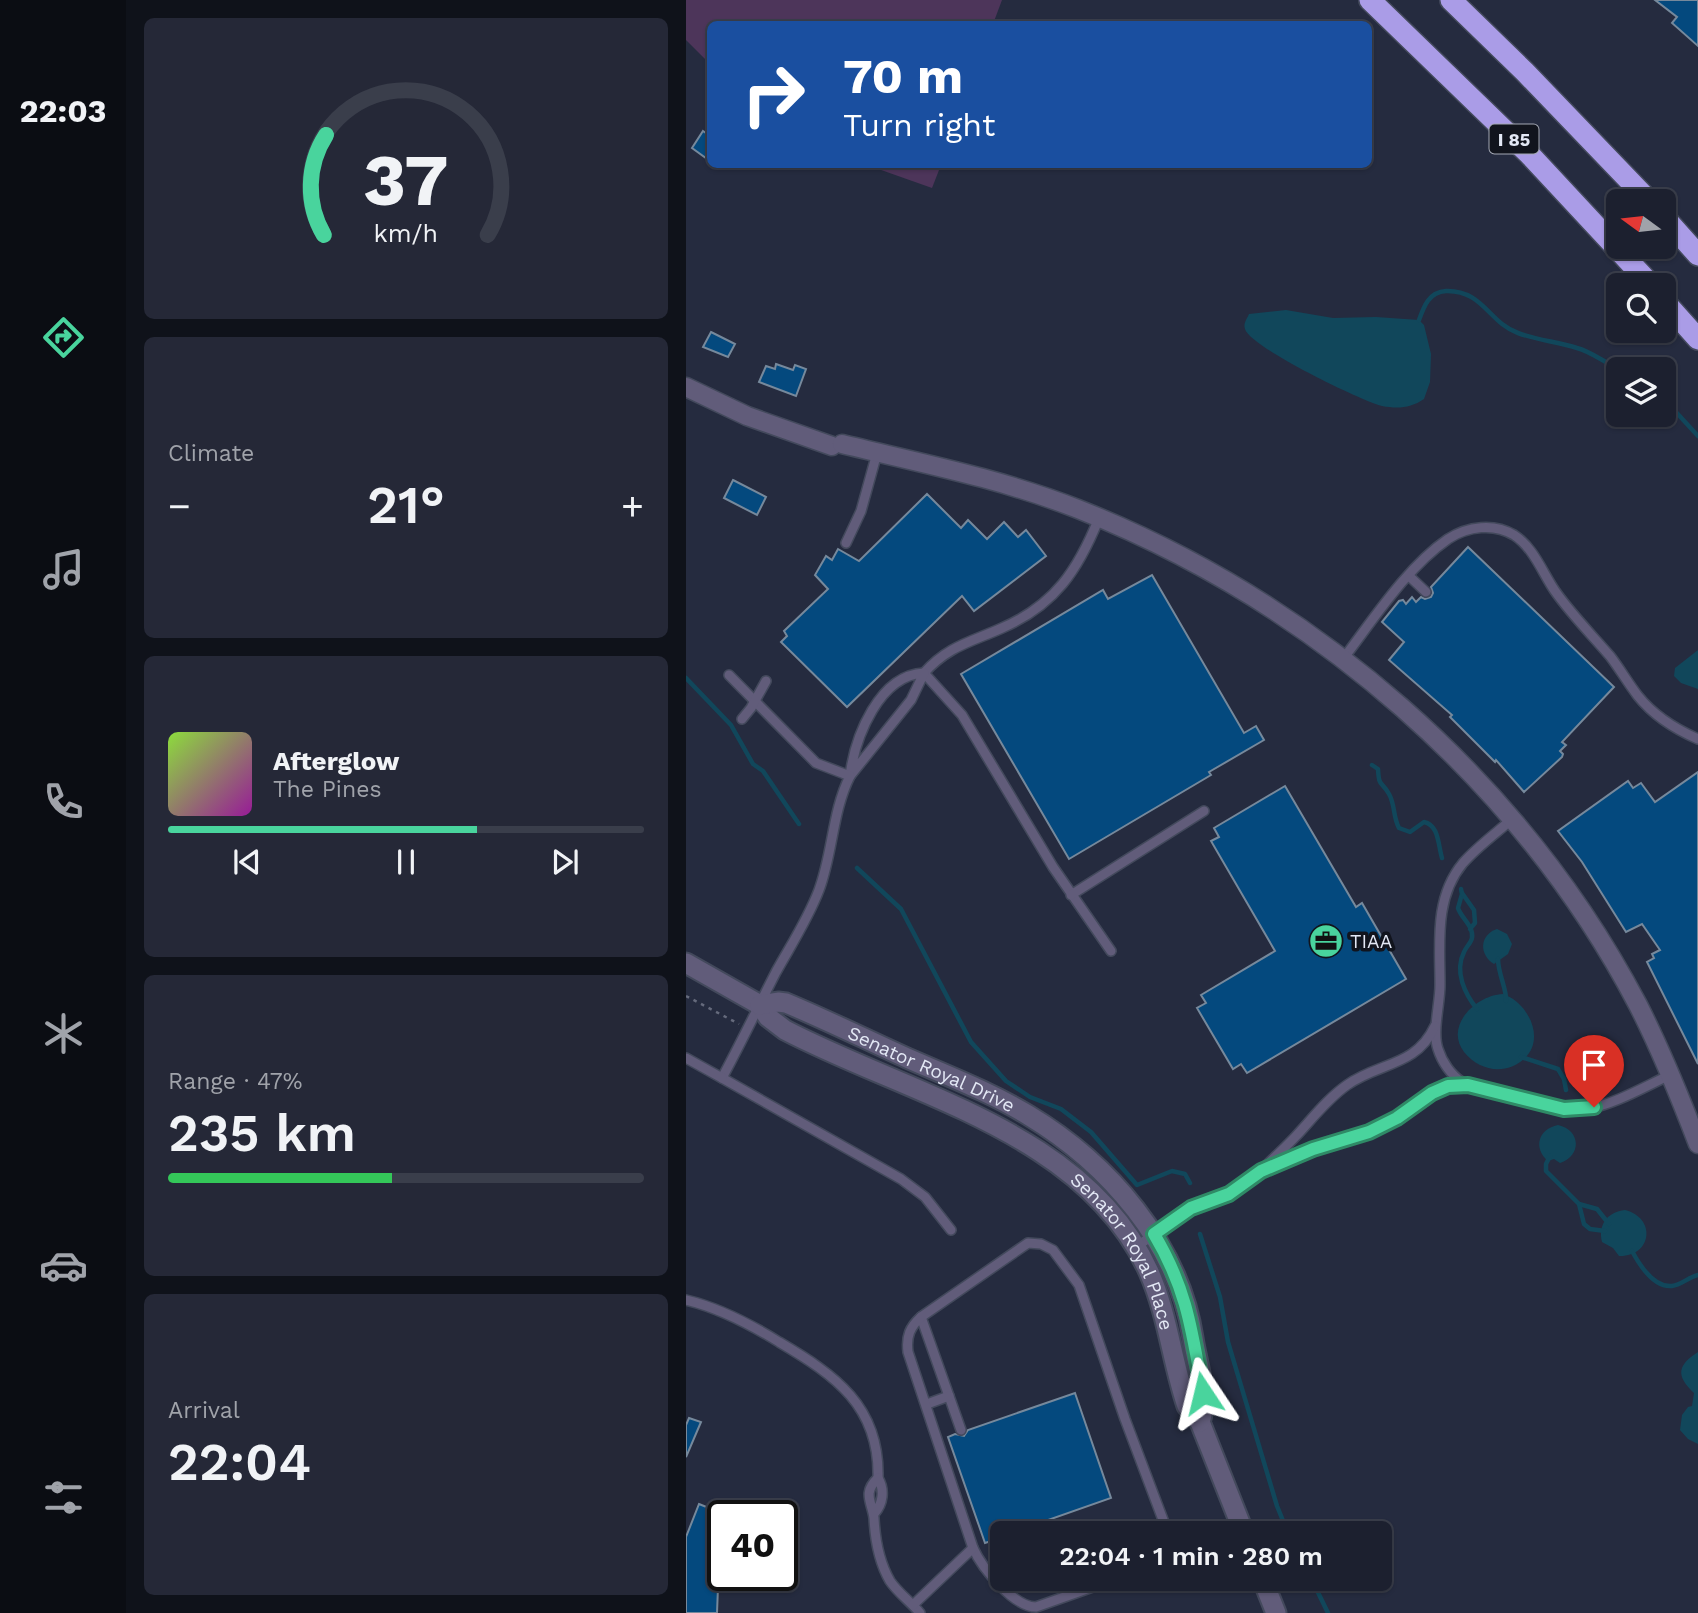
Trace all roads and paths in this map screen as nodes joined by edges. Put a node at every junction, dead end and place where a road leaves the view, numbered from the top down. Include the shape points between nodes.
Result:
1 (1370, 0) edge
2 (1451, 0) edge
3 (1637, 189) edge
4 (1676, 231) edge
5 (1698, 255) edge
6 (1640, 273) edge
7 (1676, 314) edge
8 (1698, 339) edge
9 (686, 387) edge
10 (877, 453) junction
11 (1099, 518) junction
12 (846, 543) dead end
13 (1409, 576) junction
14 (1426, 592) dead end
15 (1343, 659) junction
16 (924, 673) junction
17 (729, 675) dead end
18 (766, 681) dead end
19 (755, 701) junction
20 (741, 719) dead end
21 (1698, 739) edge
22 (850, 776) junction
23 (1204, 811) dead end
24 (1511, 820) junction
25 (1071, 895) junction
26 (1111, 951) dead end
27 (686, 964) edge
28 (686, 996) edge
29 (760, 1005) junction
30 (1438, 1018) junction
31 (736, 1023) dead end
32 (686, 1058) edge
33 (1671, 1075) junction
34 (722, 1078) junction
35 (1468, 1085) junction
36 (1698, 1144) edge
37 (1092, 1163) joint
38 (1062, 1167) joint
39 (1261, 1171) junction
40 (951, 1230) dead end
41 (1154, 1234) junction
42 (1136, 1247) junction
43 (686, 1300) edge
44 (921, 1317) junction
45 (949, 1396) junction
46 (927, 1404) junction
47 (1200, 1422) junction
48 (961, 1430) dead end
49 (1163, 1521) edge
50 (1239, 1521) edge
51 (973, 1548) junction
52 (990, 1572) edge
53 (1007, 1591) edge
54 (1081, 1591) edge
55 (1267, 1591) edge
56 (913, 1605) junction
57 (920, 1613) edge
58 (1276, 1613) edge

1 - 6 highway, I 85 via 1530,155
2 - 3 highway, I 85
4 - 5 highway
7 - 8 highway
9 - 10 street via 738,412 837,445
10 - 11 street via 995,481
10 - 12 lane via 861,511
11 - 15 street via 1232,584
11 - 16 lane via 1076,567 1059,590 1014,622 947,651
13 - 14 lane
13 - 15 lane
13 - 21 lane via 1440,545 1460,533 1488,527 1512,534 1527,547 1555,591 1647,706
15 - 24 street via 1434,737
16 - 22 lane via 912,700
16 - 22 lane via 900,678 885,695 860,733
16 - 25 lane via 962,715
17 - 19 lane
18 - 19 lane
19 - 20 lane
19 - 22 lane via 816,762
22 - 29 lane via 821,887
23 - 25 lane
24 - 30 lane via 1462,864 1445,897 1440,922
24 - 33 street via 1593,929
25 - 26 lane
27 - 29 street, Senator Royal Drive
28 - 31 path
29 - 34 lane
29 - 37 street, Senator Royal Drive via 786,1003 1005,1102 1055,1132
29 - 38 street, Senator Royal Drive via 776,1025 793,1035 989,1123
30 - 35 lane via 1438,1052 1454,1076
30 - 39 lane via 1416,1051 1347,1085
32 - 34 lane
33 - 35 lane via 1580,1110
33 - 36 street
34 - 40 lane via 901,1179 925,1197
35 - 39 lane via 1443,1088 1369,1132
37 - 41 street, Senator Royal Place
38 - 42 street, Senator Royal Place via 1104,1207
39 - 41 lane via 1229,1194 1191,1208
41 - 42 lane
41 - 47 street, Senator Royal Place via 1177,1277 1190,1322 1203,1393
42 - 47 street, Senator Royal Place via 1158,1298 1187,1406
43 - 56 lane via 747,1323 819,1366 861,1409 871,1429 882,1491 874,1514 876,1541 885,1570
44 - 45 lane
44 - 46 lane via 910,1329 907,1346
44 - 49 lane via 1023,1245 1034,1243 1053,1250 1084,1297
45 - 46 lane
45 - 48 lane
46 - 51 lane
47 - 50 street, Senator Royal Place
51 - 52 lane
51 - 56 lane
53 - 54 lane via 1028,1607
55 - 58 street
56 - 57 lane

